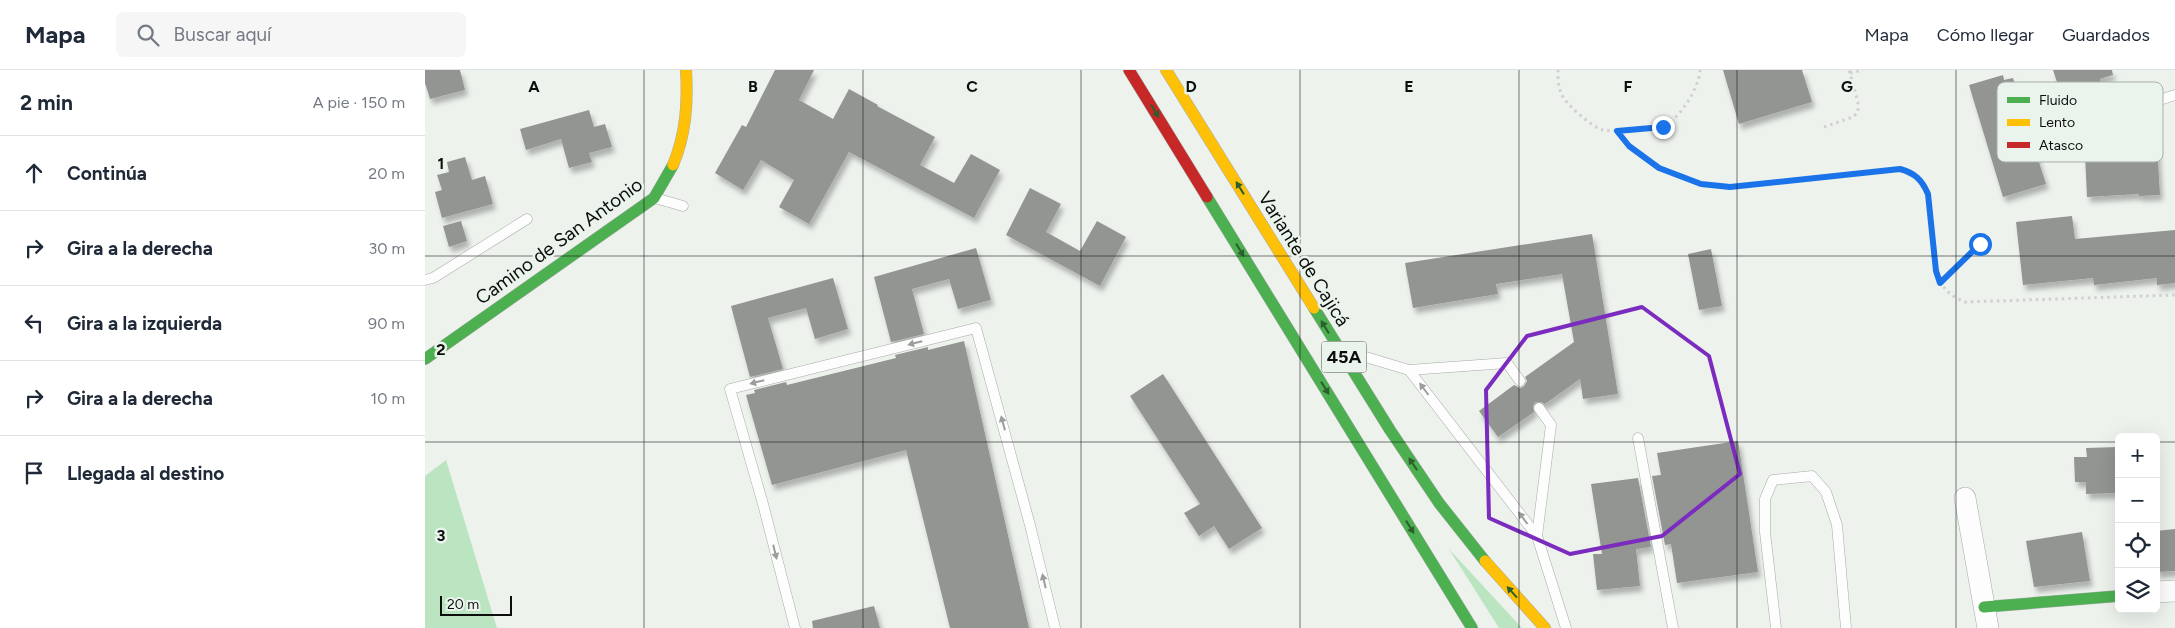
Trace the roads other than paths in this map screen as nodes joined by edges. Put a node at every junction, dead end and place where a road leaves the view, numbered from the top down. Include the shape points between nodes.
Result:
1 (686, 70) edge
2 (1129, 70) edge
3 (1166, 70) edge
4 (2175, 95) edge
5 (2163, 99) edge
6 (654, 198) junction
7 (683, 206) dead end
8 (527, 219) dead end
9 (425, 280) edge
10 (1339, 350) junction
11 (425, 359) edge
12 (1409, 370) junction
13 (1520, 381) dead end
14 (1539, 408) dead end
15 (1638, 438) dead end
16 (1965, 498) dead end
17 (1537, 536) junction
18 (2175, 591) edge
19 (2160, 592) edge
20 (2115, 596) edge
21 (1984, 607) junction
22 (795, 628) edge
23 (1055, 628) edge
24 (1473, 628) edge
25 (1545, 628) edge
26 (1566, 628) edge
27 (1673, 628) edge
28 (1776, 628) edge
29 (1846, 628) edge
30 (1988, 628) edge

1 - 6 main road, Camino de San Antonio via 685,130 677,158
2 -> 24 main road, 45A
10 -> 3 main road, Variante de Cajicá / 45A
4 - 5 lane
6 - 7 lane
6 - 11 main road, Camino de San Antonio
8 - 9 lane
10 - 12 lane
25 -> 10 main road, Variante de Cajicá / 45A via 1487,564 1439,503
12 - 13 lane via 1507,363
17 -> 12 lane
14 - 17 lane via 1551,425
15 - 27 lane
16 - 21 street
17 - 26 lane
18 - 19 street
20 - 21 main road
21 - 30 street
23 -> 22 lane via 1031,524 976,328 730,389
28 - 29 lane via 1765,532 1765,498 1773,480 1812,476 1826,492 1837,525

